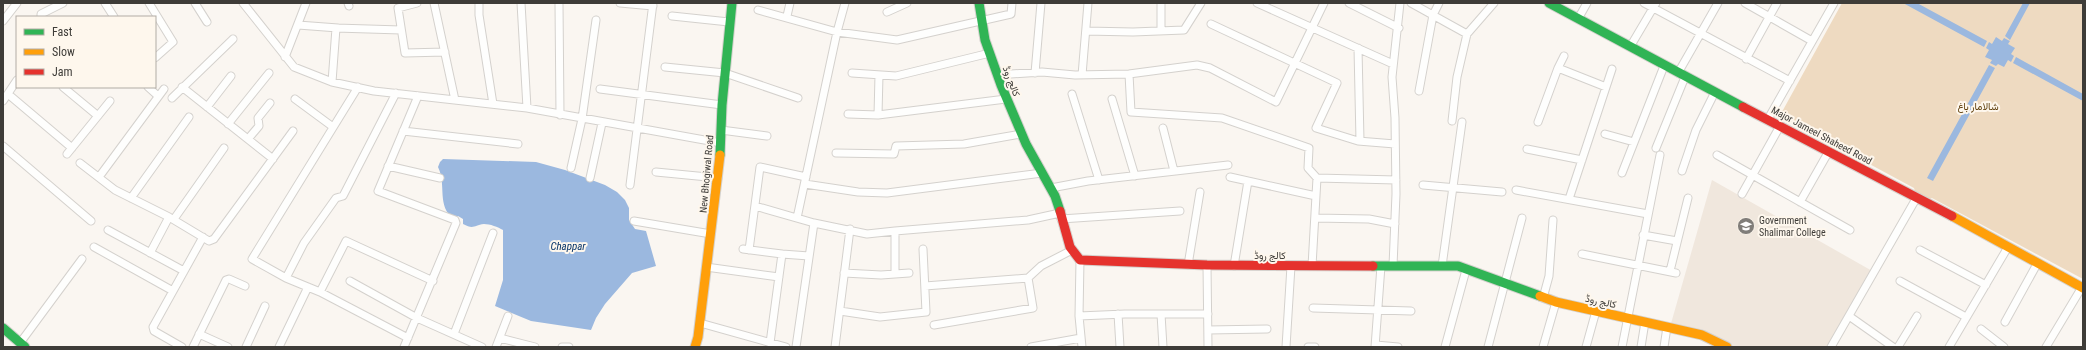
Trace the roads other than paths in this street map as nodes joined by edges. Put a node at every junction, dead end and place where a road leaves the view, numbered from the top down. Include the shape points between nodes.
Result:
1 (17, 3) edge
2 (63, 3) edge
3 (105, 3) edge
4 (149, 3) edge
5 (195, 3) edge
6 (244, 3) edge
7 (418, 3) edge
8 (434, 3) edge
9 (479, 3) edge
10 (521, 3) edge
11 (559, 3) edge
12 (620, 3) edge
13 (732, 3) edge
14 (790, 3) edge
15 (845, 3) edge
16 (907, 3) edge
17 (979, 3) edge
18 (1012, 3) edge
19 (1041, 3) edge
20 (1088, 3) edge
21 (1161, 3) edge
22 (1201, 3) edge
23 (1257, 3) edge
24 (1324, 3) edge
25 (1349, 3) edge
26 (1400, 3) edge
27 (1411, 3) edge
28 (1439, 3) edge
29 (1494, 3) edge
30 (1549, 3) edge
31 (1587, 3) edge
32 (1644, 3) edge
33 (1718, 3) edge
34 (1745, 3) edge
35 (1777, 3) edge
36 (1834, 3) edge
37 (305, 4) edge
38 (653, 5) edge
39 (1655, 5) edge
40 (758, 10) dead end
41 (887, 12) dead end
42 (1433, 15) junction
43 (41, 16) edge
44 (113, 16) edge
45 (672, 16) dead end
46 (787, 16) junction
47 (1769, 17) junction
48 (1578, 19) junction
49 (596, 20) dead end
50 (982, 20) junction
51 (3, 21) edge
52 (207, 22) dead end
53 (729, 22) junction
54 (1211, 24) dead end
55 (298, 25) junction
56 (338, 28) junction
57 (1312, 28) junction
58 (1399, 28) junction
59 (401, 30) junction
60 (1086, 31) junction
61 (1161, 31) junction
62 (837, 32) junction
63 (1468, 34) junction
64 (1701, 34) junction
65 (233, 39) dead end
66 (1812, 41) junction
67 (1630, 47) junction
68 (1358, 48) junction
69 (444, 52) junction
70 (990, 53) junction
71 (1564, 56) dead end
72 (156, 57) edge
73 (285, 57) junction
74 (1746, 59) junction
75 (1295, 63) junction
76 (1393, 64) junction
77 (1664, 66) junction
78 (665, 67) dead end
79 (1558, 68) junction
80 (1612, 69) dead end
81 (269, 73) dead end
82 (725, 73) junction
83 (852, 73) dead end
84 (1035, 73) junction
85 (1129, 74) junction
86 (879, 75) junction
87 (997, 75) junction
88 (1082, 75) junction
89 (1681, 75) junction
90 (231, 76) dead end
91 (1790, 81) junction
92 (16, 82) edge
93 (332, 82) junction
94 (182, 87) junction
95 (358, 87) junction
96 (1606, 87) junction
97 (64, 88) edge
98 (149, 88) edge
99 (164, 89) dead end
100 (600, 89) dead end
101 (1419, 91) dead end
102 (1715, 92) junction
103 (396, 93) junction
104 (8, 94) junction
105 (643, 94) junction
106 (1072, 94) dead end
107 (158, 96) junction
108 (418, 96) junction
109 (172, 98) dead end
110 (798, 98) dead end
111 (1006, 99) junction
112 (1112, 99) dead end
113 (3, 100) edge
114 (295, 100) dead end
115 (455, 100) junction
116 (110, 101) dead end
117 (270, 103) dead end
118 (493, 104) junction
119 (722, 104) junction
120 (207, 107) junction
121 (527, 108) junction
122 (848, 114) dead end
123 (560, 115) junction
124 (878, 115) junction
125 (98, 116) junction
126 (189, 117) dead end
127 (582, 119) junction
128 (1768, 119) junction
129 (1452, 121) dead end
130 (1462, 122) dead end
131 (1538, 122) dead end
132 (602, 123) junction
133 (228, 124) junction
134 (1780, 126) junction
135 (333, 127) junction
136 (1163, 128) dead end
137 (639, 129) junction
138 (721, 130) junction
139 (293, 131) dead end
140 (403, 131) junction
141 (1021, 134) junction
142 (1606, 134) dead end
143 (767, 136) dead end
144 (248, 139) junction
145 (1360, 141) junction
146 (1634, 142) junction
147 (720, 143) junction
148 (518, 144) dead end
149 (1395, 144) junction
150 (3, 146) edge
151 (72, 148) junction
152 (224, 148) dead end
153 (1656, 148) dead end
154 (1527, 149) dead end
155 (1829, 151) junction
156 (836, 153) dead end
157 (67, 154) dead end
158 (1660, 155) dead end
159 (1717, 155) dead end
160 (273, 159) junction
161 (1582, 160) junction
162 (80, 163) dead end
163 (1228, 165) dead end
164 (388, 166) junction
165 (571, 168) dead end
166 (1174, 171) junction
167 (1682, 171) dead end
168 (656, 172) dead end
169 (1042, 173) junction
170 (1622, 173) dead end
171 (1752, 175) junction
172 (806, 176) junction
173 (1135, 176) junction
174 (99, 177) junction
175 (1230, 177) dead end
176 (440, 178) dead end
177 (590, 178) dead end
178 (718, 178) junction
179 (1317, 178) junction
180 (1098, 180) junction
181 (1396, 180) junction
182 (1248, 181) junction
183 (805, 184) junction
184 (630, 185) dead end
185 (1423, 185) dead end
186 (1050, 188) junction
187 (1453, 188) junction
188 (1516, 190) dead end
189 (1200, 192) dead end
190 (1502, 192) dead end
191 (1742, 194) dead end
192 (1316, 196) junction
193 (1917, 197) junction
194 (131, 198) junction
195 (1688, 198) dead end
196 (1569, 199) junction
197 (1800, 202) junction
198 (755, 206) junction
199 (1180, 211) dead end
200 (1648, 214) junction
201 (1061, 216) junction
202 (171, 218) junction
203 (797, 218) junction
204 (1315, 218) junction
205 (1522, 218) dead end
206 (1553, 220) dead end
207 (91, 221) dead end
208 (634, 221) dead end
209 (814, 223) junction
210 (1395, 224) junction
211 (108, 230) dead end
212 (850, 230) junction
213 (1850, 230) dead end
214 (895, 231) junction
215 (493, 234) dead end
216 (711, 234) junction
217 (1643, 235) junction
218 (203, 237) junction
219 (1677, 241) junction
220 (94, 247) dead end
221 (2008, 247) junction
222 (923, 249) dead end
223 (1072, 250) junction
224 (1920, 250) dead end
225 (150, 253) junction
226 (782, 254) junction
227 (1582, 254) dead end
228 (809, 256) junction
229 (82, 259) dead end
230 (1080, 260) junction
231 (2037, 264) junction
232 (1188, 265) junction
233 (1637, 265) junction
234 (1207, 266) junction
235 (1234, 266) junction
236 (1291, 266) junction
237 (1312, 266) junction
238 (1381, 266) junction
239 (1393, 266) junction
240 (1442, 266) junction
241 (706, 267) junction
242 (1466, 270) junction
243 (184, 272) junction
244 (844, 273) junction
245 (908, 273) dead end
246 (895, 274) junction
247 (779, 277) junction
248 (286, 278) junction
249 (1028, 278) junction
250 (433, 280) junction
251 (350, 281) dead end
252 (1900, 281) dead end
253 (1505, 284) junction
254 (1986, 285) junction
255 (245, 286) dead end
256 (925, 286) junction
257 (308, 287) junction
258 (2083, 288) edge
259 (173, 291) junction
260 (320, 292) junction
261 (1543, 298) junction
262 (1556, 302) junction
263 (265, 306) dead end
264 (1313, 308) dead end
265 (1378, 310) junction
266 (1411, 310) dead end
267 (1596, 311) junction
268 (840, 312) junction
269 (1118, 314) junction
270 (1161, 314) junction
271 (1208, 314) junction
272 (508, 316) dead end
273 (1079, 316) junction
274 (1849, 316) junction
275 (1917, 316) dead end
276 (1966, 317) junction
277 (417, 318) junction
278 (1627, 318) junction
279 (1645, 322) junction
280 (2005, 322) dead end
281 (700, 323) junction
282 (934, 325) dead end
283 (1667, 327) junction
284 (3, 328) edge
285 (1267, 329) dead end
286 (1981, 329) dead end
287 (1208, 330) junction
288 (199, 334) junction
289 (454, 334) junction
290 (408, 338) junction
291 (500, 338) junction
292 (1081, 338) junction
293 (768, 344) edge
294 (23, 345) edge
295 (280, 345) edge
296 (1045, 346) edge
297 (1375, 346) edge
298 (182, 347) edge
299 (193, 347) edge
300 (228, 347) edge
301 (246, 347) edge
302 (288, 347) edge
303 (404, 347) edge
304 (483, 347) edge
305 (496, 347) edge
306 (536, 347) edge
307 (562, 347) edge
308 (568, 347) edge
309 (695, 347) edge
310 (786, 347) edge
311 (796, 347) edge
312 (836, 347) edge
313 (1031, 347) edge
314 (1082, 347) edge
315 (1120, 347) edge
316 (1163, 347) edge
317 (1208, 347) edge
318 (1286, 347) edge
319 (1308, 347) edge
320 (1315, 347) edge
321 (1398, 347) edge
322 (1445, 347) edge
323 (1489, 347) edge
324 (1543, 347) edge
325 (1586, 347) edge
326 (1622, 347) edge
327 (1641, 347) edge
328 (1664, 347) edge
329 (1725, 347) edge
330 (1831, 347) edge
331 (1894, 347) edge
332 (1898, 347) edge
333 (1949, 347) edge
334 (2004, 347) edge
335 (2046, 347) edge

1 - 51 street
2 - 43 street
3 - 44 street
4 - 72 street via 173,42
5 - 52 street
6 - 73 street
7 - 59 street via 398,8
8 - 69 street
9 - 118 street
10 - 121 street
11 - 123 street
12 - 38 street
13 - 53 street, New Bhogiwal Road
14 - 46 street
15 - 62 street
16 - 41 street
17 - 50 street, کالج روڈ
18 - 50 street via 1011,14
19 - 84 street
20 - 60 street
21 - 61 street
22 - 61 street via 1184,30
23 - 57 street
24 - 57 street
25 - 58 street
26 - 58 street
27 - 42 street
28 - 42 street
29 - 63 street
30 - 48 street, Major Jameel Shaheed Road
31 - 48 street
32 - 39 street
33 - 64 street
34 - 47 street
35 - 47 street
36 - 66 street
37 - 55 street
38 - 105 street
39 - 64 street
39 - 67 street
40 - 46 street
42 - 63 street
42 - 101 street
45 - 53 street
46 - 62 street
47 - 66 street
47 - 74 street
48 - 67 street, Major Jameel Shaheed Road
49 - 127 street
50 - 62 street via 897,40
50 - 70 street, کالج روڈ
53 - 82 street, New Bhogiwal Road
54 - 75 street
55 - 56 street
55 - 73 street
56 - 59 street
56 - 93 street
57 - 68 street
57 - 75 street
58 - 76 street
59 - 69 street via 405,53
60 - 61 street
60 - 88 street
62 - 172 street
63 - 129 street via 1457,77
64 - 74 street
64 - 89 street
65 - 94 street
66 - 91 street
67 - 77 street, Major Jameel Shaheed Road
68 - 76 street
68 - 145 street
69 - 115 street
70 - 86 street via 896,76
70 - 87 street, کالج روڈ
71 - 79 street
73 - 93 street via 294,67
74 - 91 street
75 - 85 street via 1276,102 1210,68 1197,65
75 - 145 street via 1337,83 1316,128
76 - 149 street
77 - 89 street, Major Jameel Shaheed Road
77 - 146 street
78 - 82 street
79 - 96 street
79 - 131 street
80 - 96 street
81 - 133 street
82 - 110 street
82 - 119 street, New Bhogiwal Road
83 - 86 street
84 - 87 street
84 - 88 street
85 - 88 street
85 - 179 street via 1131,112 1222,118 1309,148 1308,168
86 - 124 street
87 - 111 street, کالج روڈ
89 - 102 street, Major Jameel Shaheed Road
89 - 153 street
90 - 120 street
91 - 128 street
92 - 104 street
93 - 95 street
94 - 109 street
94 - 120 street
95 - 103 street
95 - 135 street
96 - 161 street
97 - 125 street
98 - 107 street
99 - 107 street
100 - 105 street
102 - 128 street, Major Jameel Shaheed Road
102 - 167 street via 1696,130
103 - 108 street
103 - 248 street via 343,196 336,198 304,243
104 - 113 street
104 - 151 street
105 - 119 street
105 - 137 street
106 - 180 street
107 - 174 street
108 - 115 street
108 - 140 street
111 - 124 street
111 - 141 street, کالج روڈ
112 - 173 street
114 - 135 street
115 - 118 street
116 - 125 street
117 - 144 street via 258,118 259,126
118 - 121 street
119 - 138 street, New Bhogiwal Road
120 - 133 street
121 - 123 street
122 - 124 street
123 - 127 street
125 - 151 street
126 - 194 street
127 - 132 street
127 - 165 street
128 - 134 street, Major Jameel Shaheed Road
130 - 187 street
132 - 137 street
132 - 177 street
133 - 144 street
134 - 155 street, Major Jameel Shaheed Road
134 - 171 street
135 - 248 street via 252,257 254,261
136 - 166 street
137 - 147 street
137 - 184 street
138 - 143 street
138 - 147 street, New Bhogiwal Road
139 - 160 street
140 - 148 street
140 - 164 street
141 - 156 street via 964,144 896,146 894,154
141 - 169 street, کالج روڈ
142 - 146 street
144 - 160 street
145 - 149 street
146 - 170 street
147 - 178 street, New Bhogiwal Road
149 - 181 street
150 - 207 street
151 - 157 street
152 - 202 street
154 - 161 street
155 - 193 street, Major Jameel Shaheed Road
155 - 197 street
158 - 200 street
159 - 171 street
160 - 218 street via 214,239 208,241
161 - 196 street
162 - 174 street
163 - 166 street
164 - 176 street
164 - 250 street via 378,191 456,221
166 - 173 street
168 - 178 street
169 - 183 street via 887,193 858,192
169 - 186 street, کالج روڈ
171 - 191 street
171 - 197 street
172 - 183 street
172 - 198 street via 760,167
173 - 180 street
174 - 194 street via 115,190
175 - 182 street
178 - 216 street, New Bhogiwal Road
179 - 181 street
179 - 192 street
180 - 186 street
181 - 210 street
182 - 192 street
182 - 235 street
183 - 203 street
185 - 187 street
186 - 201 street, کالج روڈ
187 - 190 street
187 - 240 street
188 - 196 street
189 - 232 street
192 - 204 street
193 - 221 street, Major Jameel Shaheed Road
193 - 274 street
194 - 202 street
195 - 219 street
196 - 200 street
197 - 213 street
198 - 203 street
198 - 226 street via 746,250
199 - 201 street
200 - 217 street
201 - 214 street
201 - 223 street, کالج روڈ
202 - 218 street
202 - 225 street
203 - 209 street
204 - 210 street via 1369,219
204 - 237 street
205 - 253 street
206 - 261 street via 1549,276
208 - 216 street
209 - 212 street
209 - 228 street
210 - 239 street
211 - 225 street
212 - 214 street via 867,234
212 - 244 street
214 - 246 street
215 - 289 street
216 - 241 street, New Bhogiwal Road
217 - 219 street
217 - 233 street
218 - 243 street
219 - 233 street via 1673,272
220 - 259 street
221 - 231 street, Major Jameel Shaheed Road
221 - 254 street
222 - 256 street
223 - 230 street, کالج روڈ
223 - 249 street via 1041,266
224 - 254 street
225 - 243 street
226 - 228 street
226 - 247 street
227 - 233 street
228 - 311 street
229 - 294 street
230 - 232 street, کالج روڈ
230 - 273 street
231 - 258 street, Major Jameel Shaheed Road
231 - 280 street
232 - 234 street, کالج روڈ
233 - 278 street
234 - 235 street, کالج روڈ
234 - 271 street
235 - 236 street, کالج روڈ
236 - 237 street, کالج روڈ
236 - 318 street
237 - 238 street, کالج روڈ
238 - 239 street, کالج روڈ
238 - 265 street
239 - 240 street, کالج روڈ
240 - 242 street, کالج روڈ via 1458,266
241 - 247 street
241 - 281 street, New Bhogiwal Road
242 - 253 street, کالج روڈ
242 - 322 street
243 - 259 street
244 - 246 street
244 - 268 street
245 - 246 street
247 - 293 street
248 - 257 street
249 - 256 street
249 - 282 street via 1033,308
250 - 260 street via 346,241
250 - 277 street
251 - 277 street
252 - 276 street
253 - 261 street, کالج روڈ
253 - 323 street
254 - 276 street
255 - 288 street via 226,280
256 - 268 street via 926,312 880,317
257 - 260 street
257 - 295 street
258 - 335 street
259 - 298 street via 153,329
260 - 290 street
261 - 262 street, کالج روڈ
262 - 267 street, کالج روڈ
262 - 324 street
263 - 301 street
264 - 265 street
265 - 266 street
265 - 297 street
267 - 278 street, کالج روڈ
267 - 325 street
268 - 312 street
269 - 270 street
269 - 273 street
269 - 315 street
270 - 271 street
270 - 316 street
271 - 287 street
272 - 291 street
273 - 292 street
274 - 330 street
274 - 331 street
275 - 332 street
276 - 333 street
277 - 289 street
277 - 290 street
278 - 279 street, کالج روڈ
278 - 326 street
279 - 283 street, کالج روڈ
279 - 327 street
281 - 293 street
281 - 309 street, New Bhogiwal Road
283 - 328 street
283 - 329 street, کالج روڈ via 1702,335
284 - 294 street
285 - 287 street
286 - 334 street
287 - 317 street
288 - 299 street
288 - 300 street
289 - 304 street
290 - 303 street
291 - 305 street
291 - 306 street
292 - 296 street
292 - 314 street
293 - 310 street
295 - 302 street
296 - 313 street
297 - 321 street
307 - 308 street
319 - 320 street

